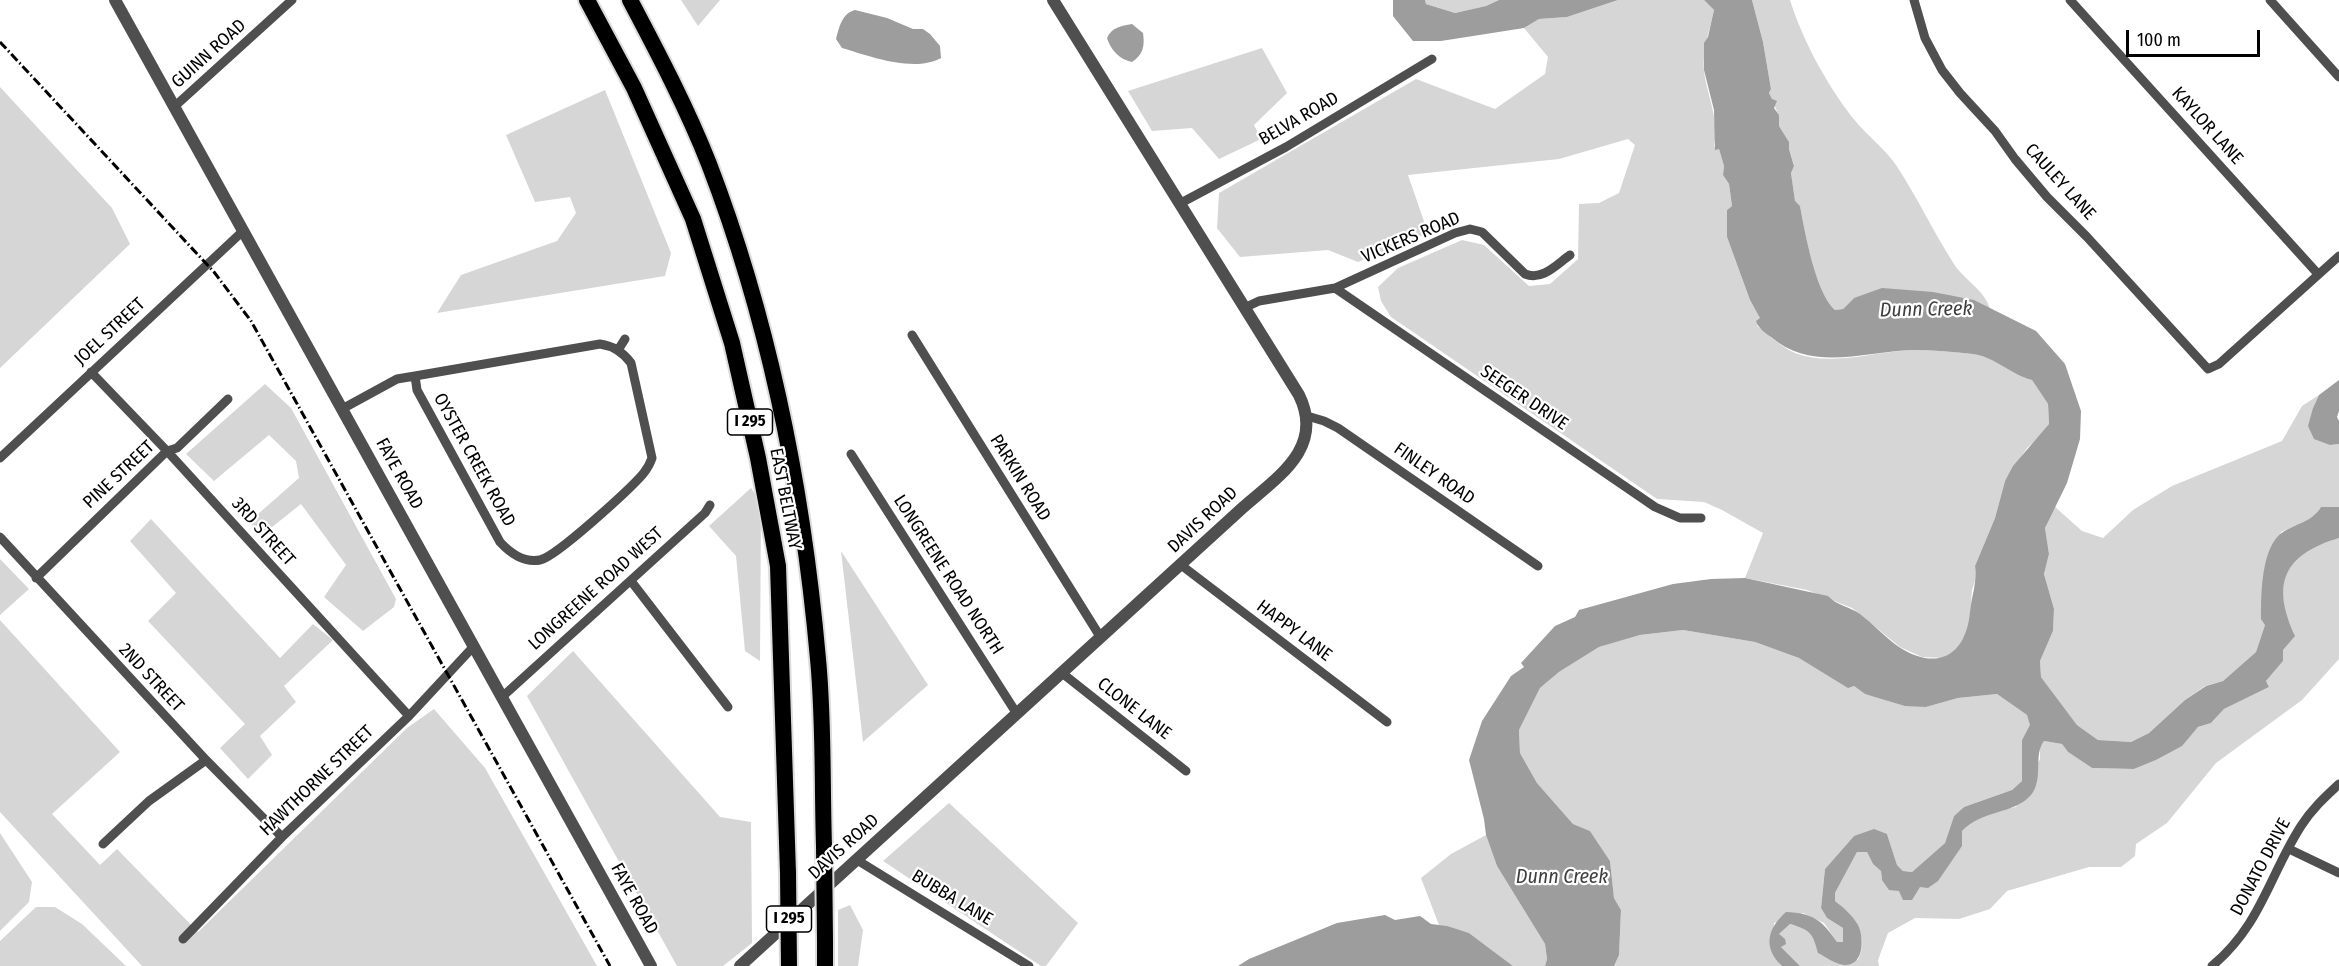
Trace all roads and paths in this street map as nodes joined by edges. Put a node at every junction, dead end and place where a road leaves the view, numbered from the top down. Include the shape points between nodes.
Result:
1 (115, 0) edge
2 (292, 0) edge
3 (587, 0) edge
4 (630, 0) edge
5 (1053, 0) edge
6 (1914, 0) edge
7 (2070, 0) edge
8 (2274, 1) edge
9 (1432, 59) dead end
10 (2339, 77) edge
11 (174, 107) junction
12 (1179, 204) junction
13 (243, 231) junction
14 (1570, 255) dead end
15 (2339, 256) edge
16 (2318, 274) junction
17 (1335, 288) junction
18 (1244, 308) junction
19 (912, 335) dead end
20 (625, 339) dead end
21 (618, 350) junction
22 (91, 372) junction
23 (415, 376) junction
24 (228, 399) dead end
25 (342, 409) junction
26 (1307, 416) junction
27 (167, 451) junction
28 (851, 454) dead end
29 (0, 458) edge
30 (710, 505) dead end
31 (1701, 518) dead end
32 (0, 537) edge
33 (528, 560) junction
34 (1181, 565) junction
35 (1538, 566) dead end
36 (525, 570) dead end
37 (36, 578) junction
38 (631, 581) junction
39 (1101, 638) junction
40 (474, 646) junction
41 (1062, 673) junction
42 (502, 697) junction
43 (728, 707) dead end
44 (1017, 714) junction
45 (409, 716) junction
46 (1387, 722) dead end
47 (206, 760) junction
48 (1186, 771) dead end
49 (2339, 784) edge
50 (282, 837) junction
51 (103, 844) dead end
52 (2289, 849) junction
53 (858, 860) junction
54 (2339, 873) edge
55 (183, 939) dead end
56 (651, 966) edge
57 (740, 966) edge
58 (789, 966) edge
59 (825, 966) edge
60 (1029, 966) edge
61 (2212, 966) edge

1 - 11 street, FAYE ROAD
2 - 11 street, GUINN ROAD
3 - 58 highway, EAST BELTWAY / I 295, bridge via 634,88 693,219 737,366 758,458 778,566
4 - 59 highway, EAST BELTWAY / I 295, bridge via 708,162 743,261 778,392 803,524 818,662
5 - 12 street
6 - 16 street, CAULEY LANE via 1925,38 1960,93 2047,197 2208,369 2219,364
7 - 16 street, KAYLOR LANE
8 - 10 street
9 - 12 street, BELVA ROAD via 1286,147
11 - 13 street, FAYE ROAD
12 - 18 street
13 - 22 street, JOEL STREET
13 - 25 street, FAYE ROAD
14 - 17 street, VICKERS ROAD via 1532,277 1524,274 1482,232 1470,229
15 - 16 street
17 - 18 street, VICKERS ROAD via 1259,301
17 - 31 street, SEEGER DRIVE via 1655,507 1680,518
18 - 26 street via 1299,395
19 - 39 street, PARKIN ROAD
20 - 21 street
21 - 23 street, OYSTER CREEK ROAD via 600,344
21 - 33 street via 631,363 652,447 649,466 558,552
22 - 27 street, 3RD STREET
22 - 29 street, JOEL STREET
23 - 25 street, OYSTER CREEK ROAD via 397,379
23 - 33 street, OYSTER CREEK ROAD via 417,390 500,542 517,557
24 - 27 street, PINE STREET via 177,448
25 - 40 street, FAYE ROAD
26 - 34 street, DAVIS ROAD via 1305,442 1294,460
26 - 35 street, FINLEY ROAD via 1338,428
27 - 37 street, PINE STREET
27 - 45 street, 3RD STREET
28 - 44 street, LONGREENE ROAD NORTH
30 - 38 street, LONGREENE ROAD WEST
32 - 37 street, 2ND STREET
33 - 36 street
34 - 39 street, DAVIS ROAD
34 - 46 street, HAPPY LANE
37 - 47 street, 2ND STREET
38 - 42 street, LONGREENE ROAD WEST
38 - 43 street
39 - 41 street, DAVIS ROAD
40 - 42 street, FAYE ROAD
40 - 45 street, HAWTHORNE STREET
41 - 44 street, DAVIS ROAD
41 - 48 street, CLONE LANE
42 - 56 street, FAYE ROAD
44 - 53 street, DAVIS ROAD
45 - 50 street, HAWTHORNE STREET
47 - 50 street, 2ND STREET
47 - 51 street via 149,801
49 - 52 street, DONATO DRIVE via 2320,801
50 - 55 street, HAWTHORNE STREET
52 - 54 street
52 - 61 street, DONATO DRIVE via 2242,935
53 - 57 street, DAVIS ROAD
53 - 60 street, BUBBA LANE

